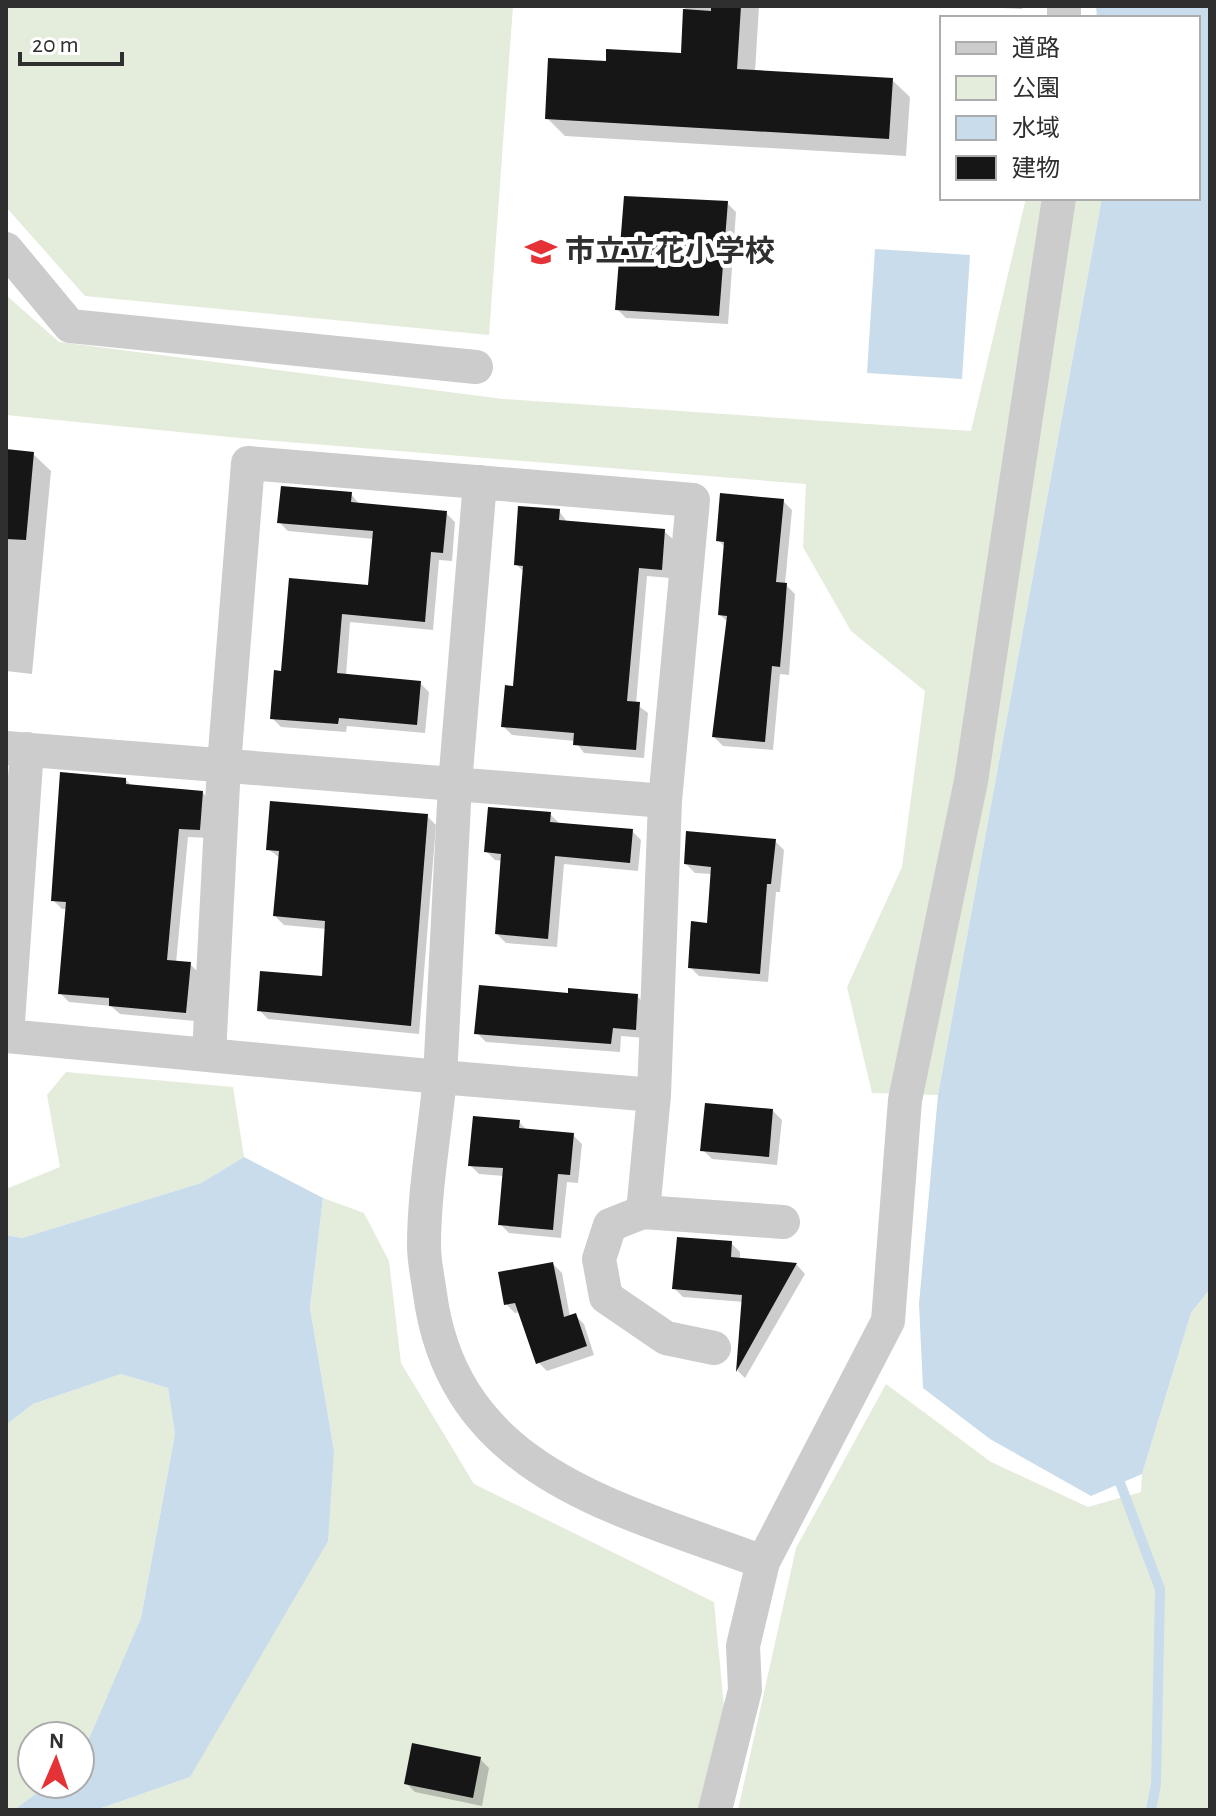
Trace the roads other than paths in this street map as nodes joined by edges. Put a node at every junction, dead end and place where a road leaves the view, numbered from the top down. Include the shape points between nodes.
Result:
1 (1059, 200) edge
2 (6, 249) edge
3 (476, 367) dead end
4 (480, 482) junction
5 (16, 749) edge
6 (224, 765) junction
7 (455, 784) junction
8 (665, 801) junction
9 (209, 1055) junction
10 (440, 1077) junction
11 (654, 1095) junction
12 (643, 1212) junction
13 (783, 1222) dead end
14 (714, 1348) dead end
15 (763, 1562) junction
16 (715, 1810) edge

1 - 15 street via 971,781 905,1100 888,1321
2 - 3 street via 70,326
4 - 6 street via 248,463
4 - 7 street
4 - 8 street via 693,500
5 - 6 street
5 - 9 street via 7,1036
6 - 7 street
6 - 9 street
7 - 8 street
7 - 10 street
8 - 11 street
9 - 10 street
10 - 11 street
10 - 15 street via 423,1247 434,1323 454,1380 503,1443 579,1492
11 - 12 street
12 - 13 street
12 - 14 street via 610,1225 599,1259 606,1297 666,1338
15 - 16 street via 743,1646 745,1690

